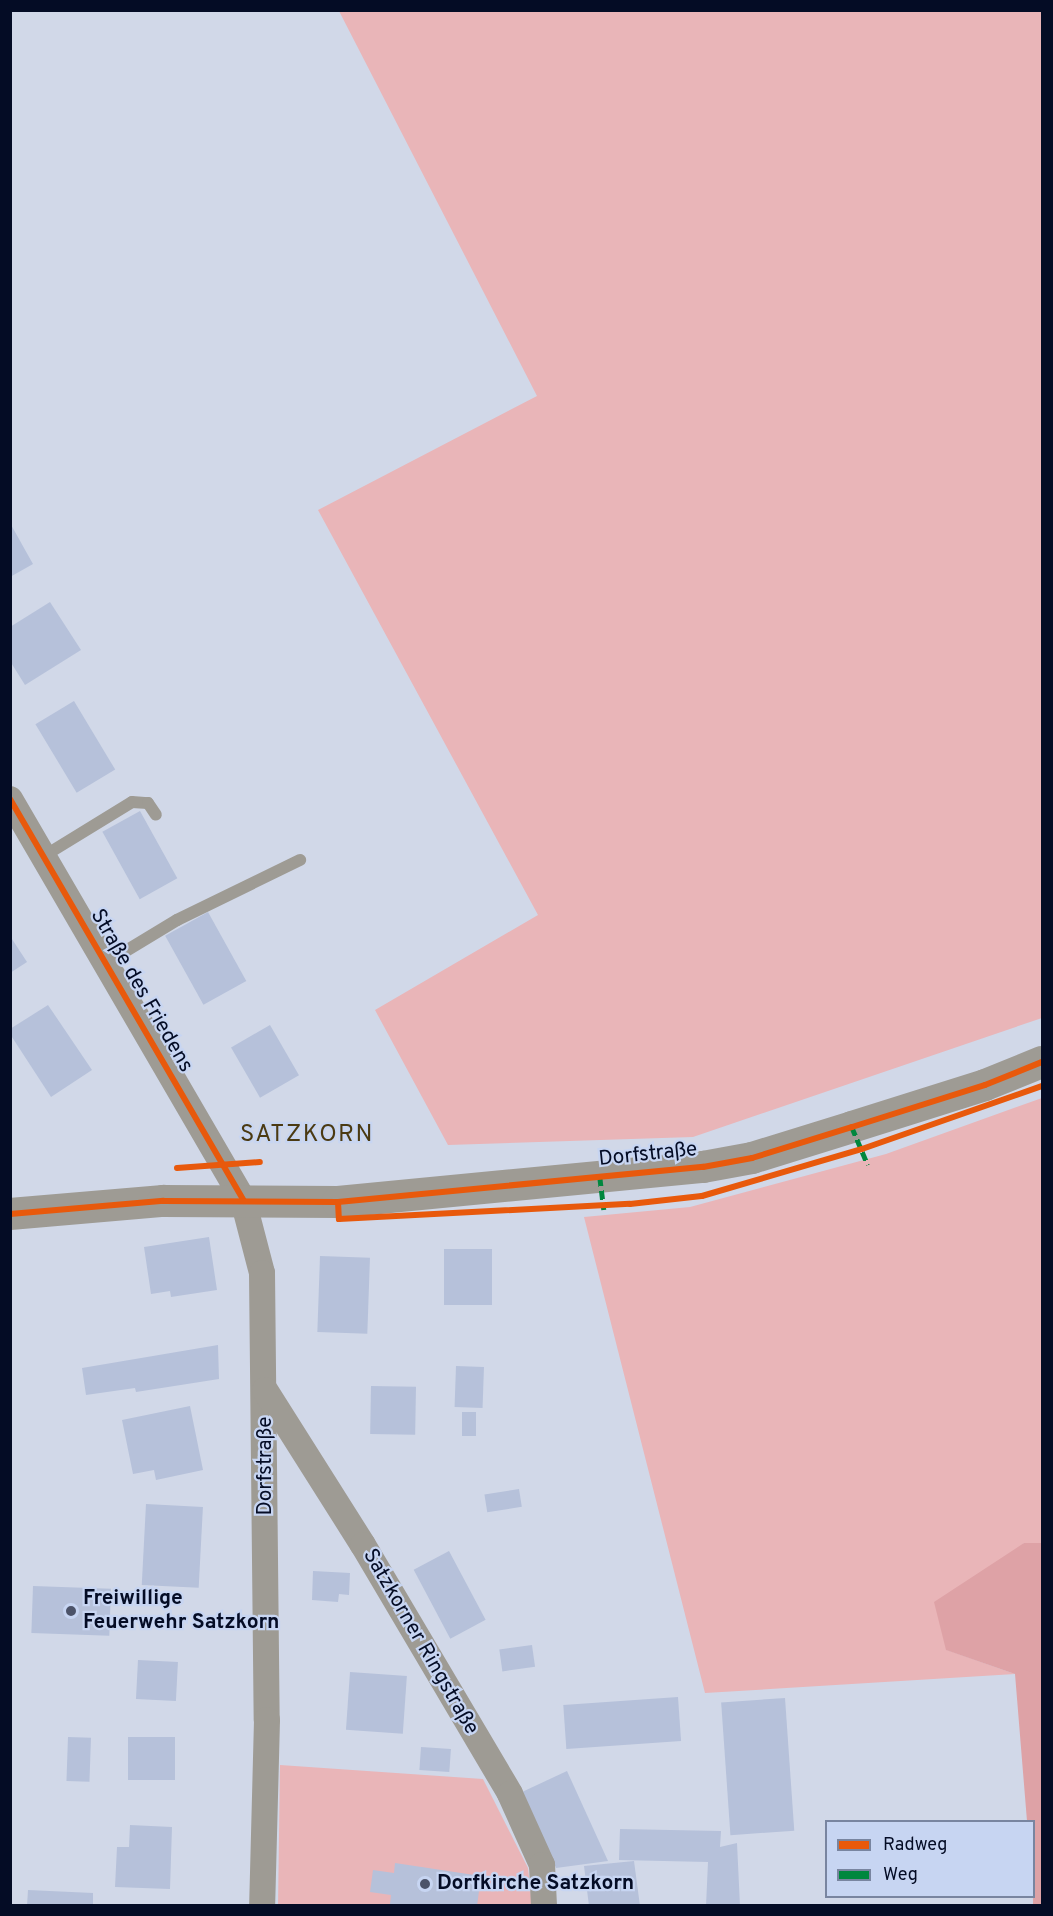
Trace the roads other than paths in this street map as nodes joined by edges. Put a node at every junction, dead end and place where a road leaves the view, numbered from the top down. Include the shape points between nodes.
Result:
1 (10, 799) edge
2 (156, 815) dead end
3 (44, 856) junction
4 (300, 860) dead end
5 (106, 963) junction
6 (1042, 1062) edge
7 (243, 1200) junction
8 (10, 1214) edge
9 (265, 1390) junction
10 (262, 1905) edge
11 (544, 1905) edge

1 - 3 street, Straße des Friedens
2 - 3 lane via 148,803 132,802
3 - 5 street, Straße des Friedens
4 - 5 lane via 177,920
5 - 7 street, Straße des Friedens
6 - 7 street, Dorfstraße via 985,1085 830,1134 752,1158 703,1167 348,1201
7 - 8 street via 163,1201
7 - 9 street, Dorfstraße via 262,1273
9 - 10 street, Dorfstraße via 267,1720
9 - 11 street, Satzkorner Ringstraße via 363,1545 510,1794 542,1865

